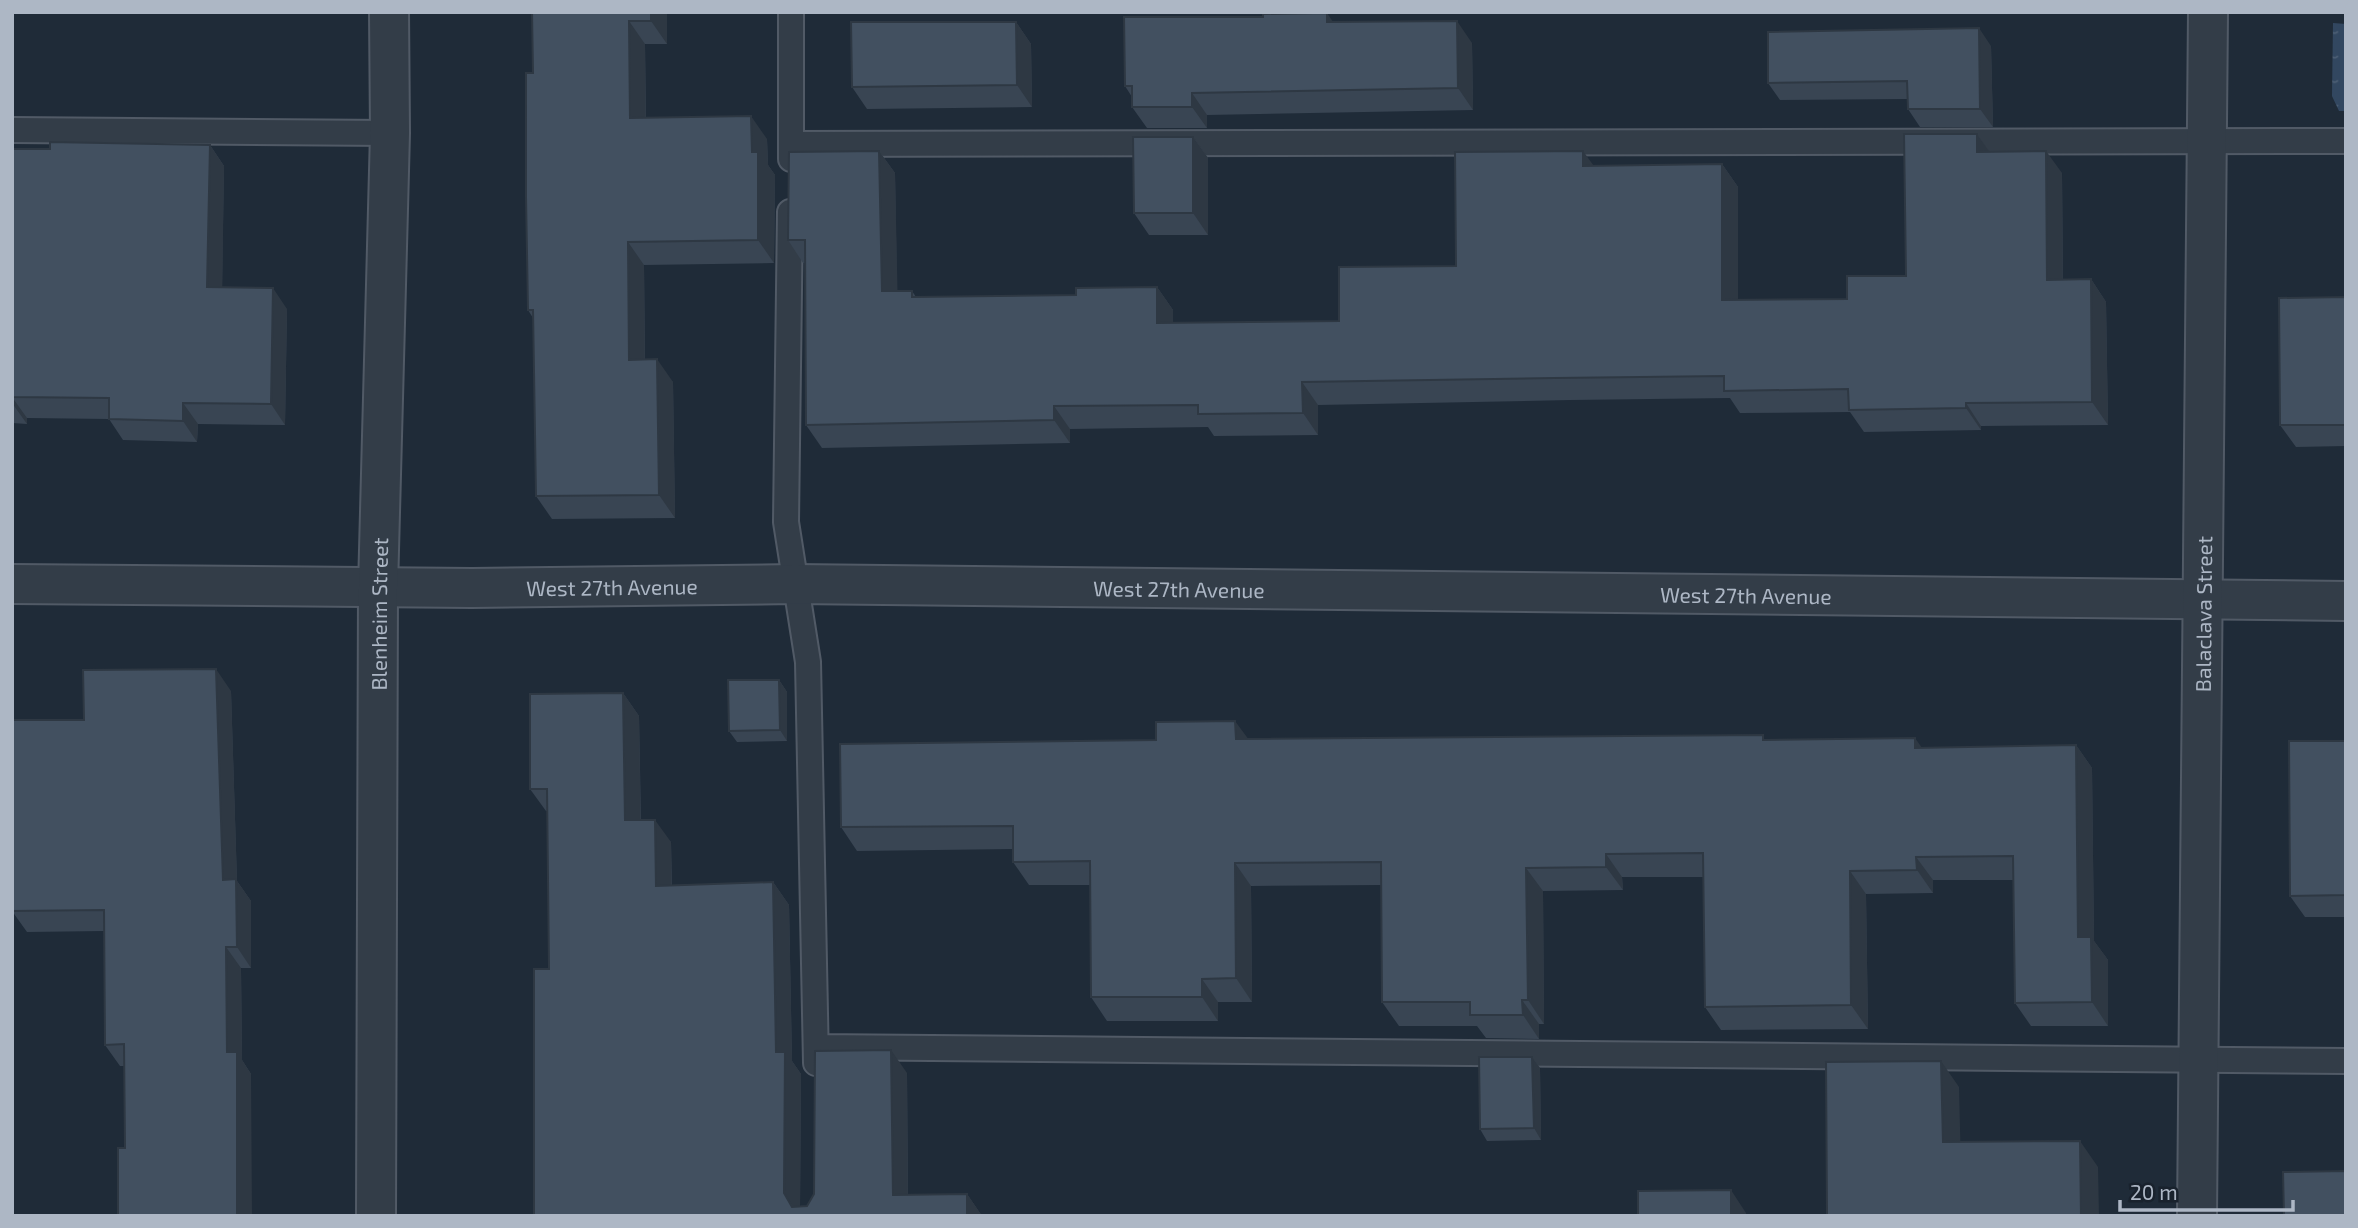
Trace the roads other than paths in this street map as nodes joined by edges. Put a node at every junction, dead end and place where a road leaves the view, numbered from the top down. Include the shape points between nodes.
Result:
1 (389, 12) edge
2 (791, 12) edge
3 (2208, 12) edge
4 (12, 130) edge
5 (390, 133) junction
6 (2207, 141) junction
7 (2346, 141) edge
8 (791, 144) junction
9 (12, 584) edge
10 (795, 584) junction
11 (378, 588) junction
12 (2203, 599) junction
13 (2346, 601) edge
14 (816, 1047) junction
15 (2199, 1060) junction
16 (2346, 1060) edge
17 (816, 1086) edge
18 (376, 1216) edge
19 (2197, 1216) edge

1 - 5 street, Blenheim Street
2 - 8 lane
3 - 6 street, Balaclava Street
4 - 5 lane
5 - 11 street, Blenheim Street
6 - 7 lane
6 - 8 lane
6 - 12 street, Balaclava Street
8 - 10 lane via 786,522
9 - 11 street, West 27th Avenue
10 - 11 street, West 27th Avenue
10 - 12 street, West 27th Avenue
10 - 14 lane via 808,662
11 - 18 street, Blenheim Street
12 - 13 street, West 27th Avenue
12 - 15 street, Balaclava Street
14 - 15 lane
14 - 17 lane
15 - 16 lane
15 - 19 street, Balaclava Street

